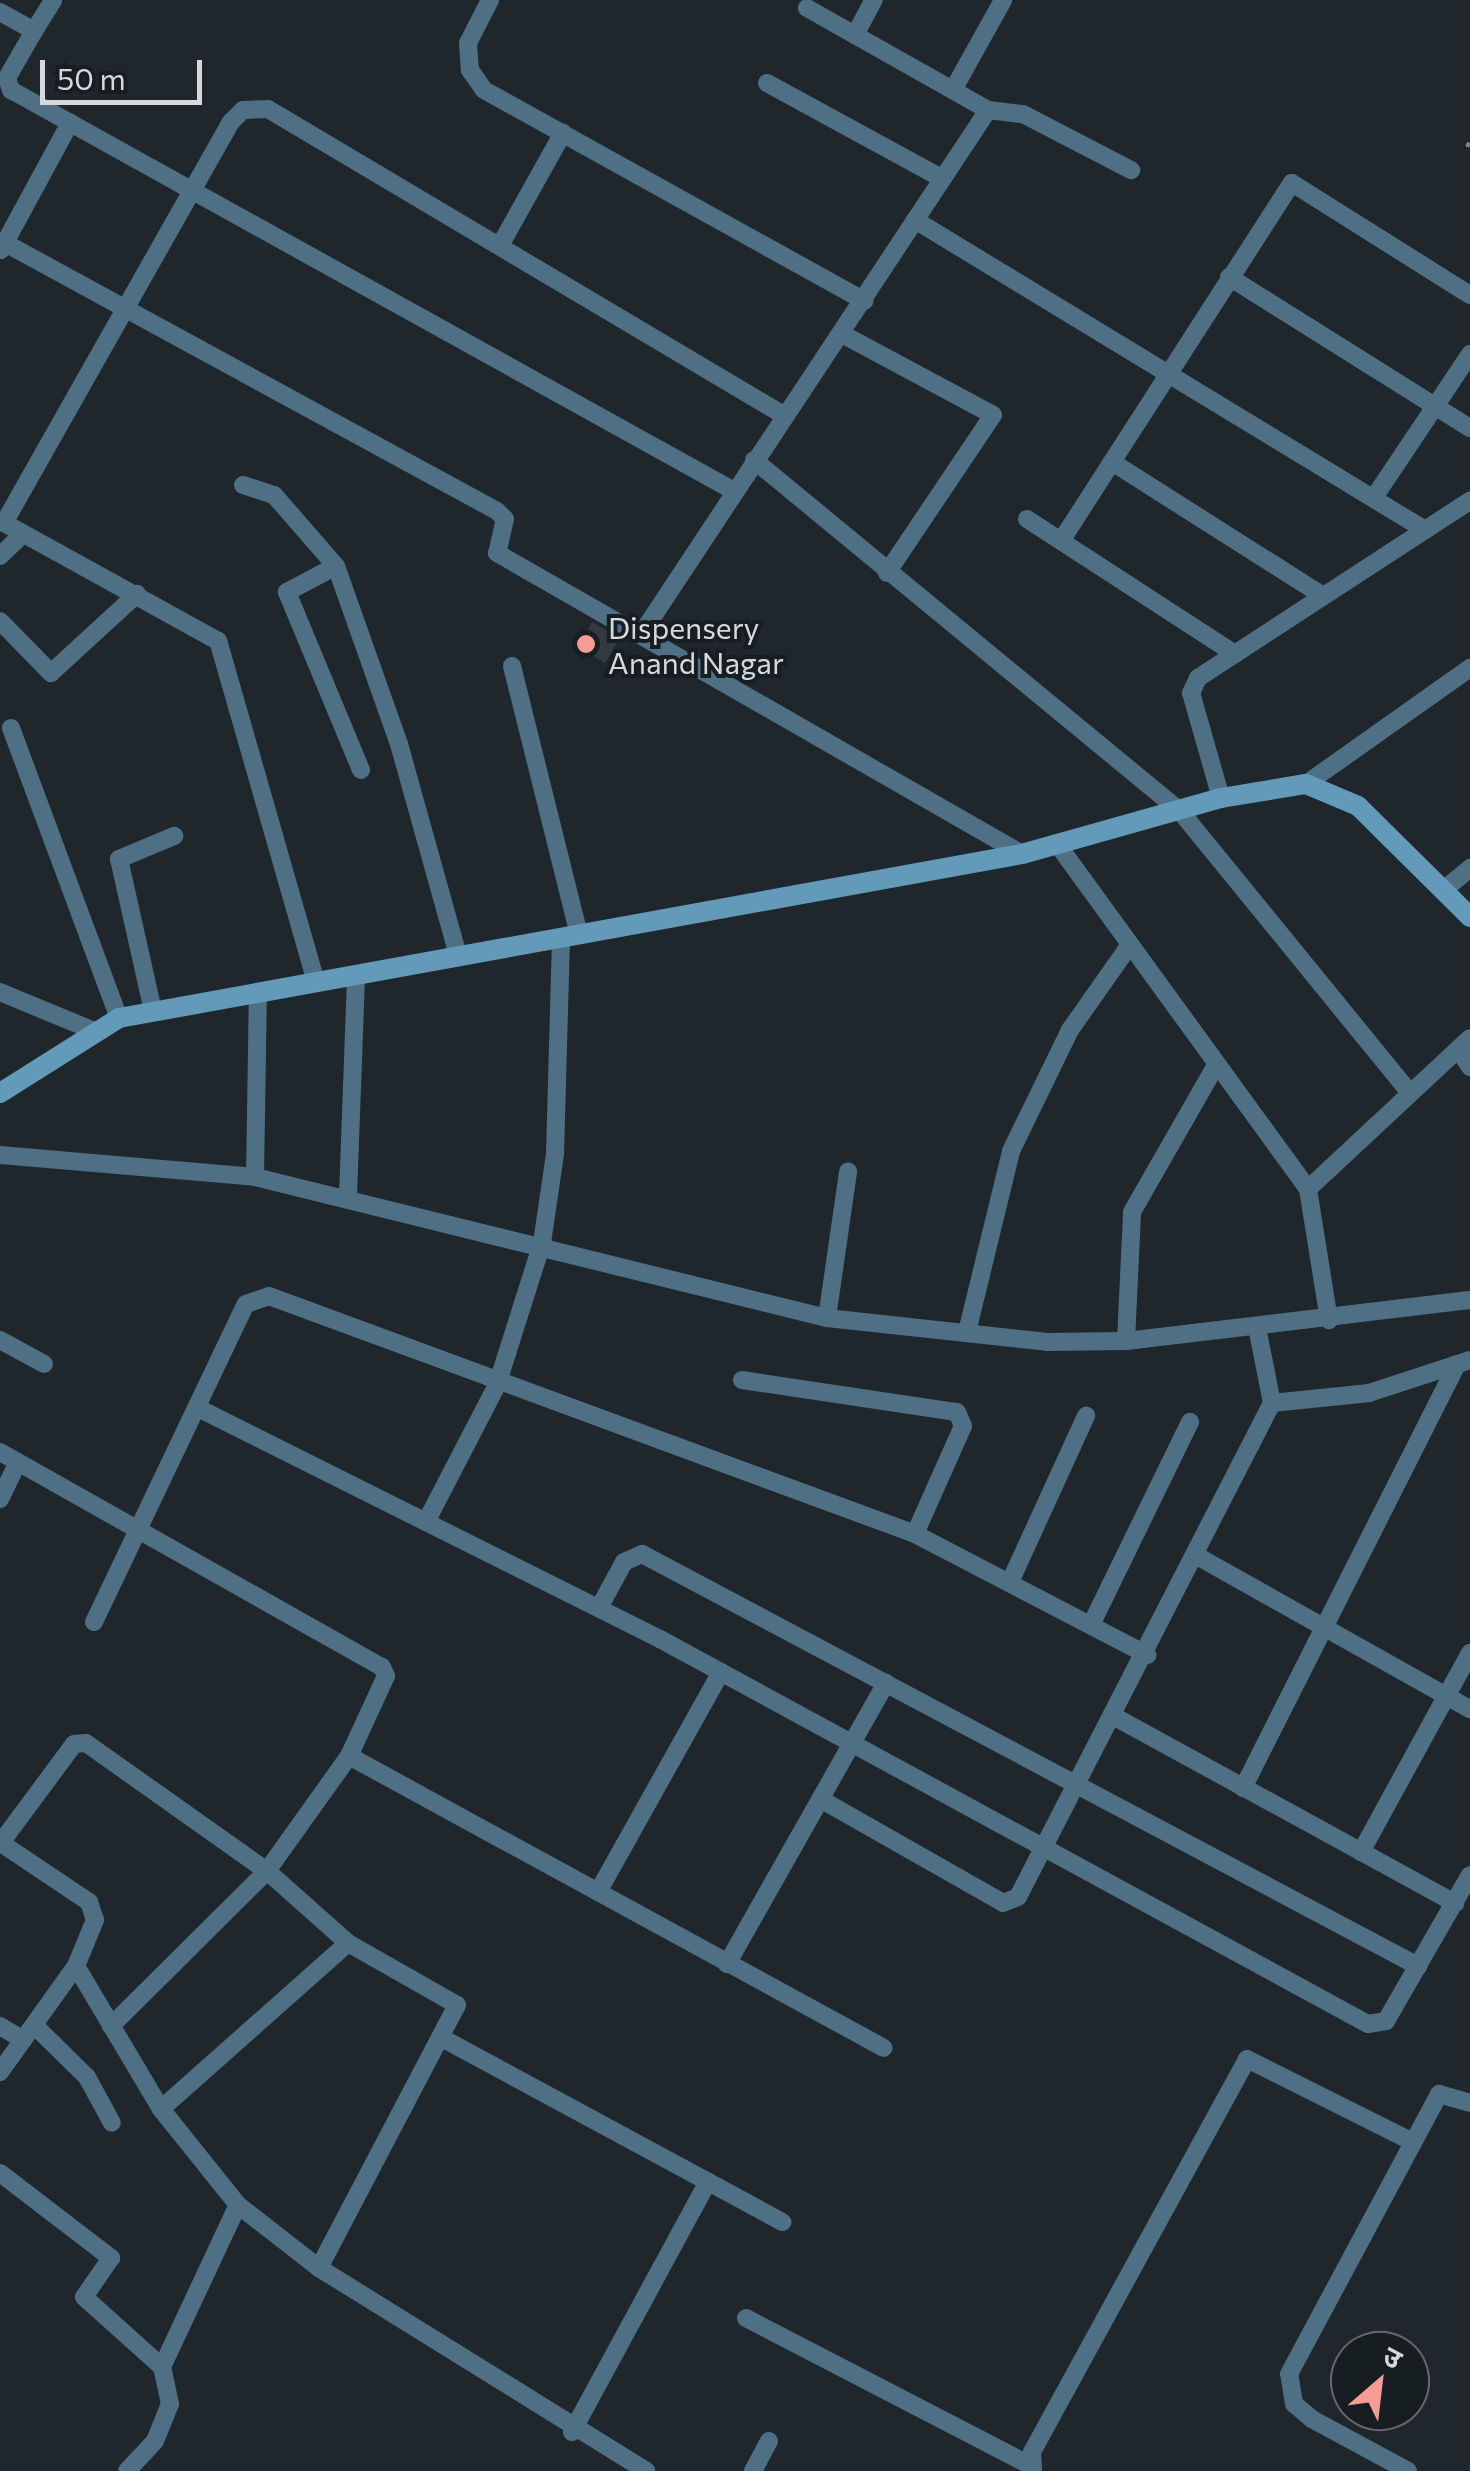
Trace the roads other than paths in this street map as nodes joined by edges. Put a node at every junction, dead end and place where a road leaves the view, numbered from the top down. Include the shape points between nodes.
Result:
1 (52, 0) edge
2 (490, 0) edge
3 (874, 0) edge
4 (1002, 0) edge
5 (807, 8) dead end
6 (0, 12) edge
7 (34, 31) junction
8 (855, 35) junction
9 (767, 83) dead end
10 (953, 90) junction
11 (988, 110) junction
12 (70, 123) junction
13 (563, 134) junction
14 (1131, 170) dead end
15 (942, 180) junction
16 (190, 191) junction
17 (916, 220) junction
18 (502, 242) junction
19 (3, 248) edge
20 (1229, 277) junction
21 (1470, 294) edge
22 (864, 300) junction
23 (127, 308) junction
24 (842, 334) junction
25 (1470, 354) edge
26 (1169, 371) junction
27 (1436, 406) junction
28 (786, 416) junction
29 (1470, 428) edge
30 (754, 460) junction
31 (1112, 462) junction
32 (242, 484) dead end
33 (732, 490) junction
34 (1375, 496) junction
35 (1467, 508) edge
36 (1027, 519) dead end
37 (1425, 530) junction
38 (22, 534) junction
39 (1062, 542) junction
40 (0, 556) edge
41 (336, 566) junction
42 (887, 573) junction
43 (137, 594) junction
44 (1323, 596) junction
45 (0, 622) edge
46 (642, 633) junction
47 (1236, 654) junction
48 (512, 666) dead end
49 (1470, 668) edge
50 (10, 728) dead end
51 (361, 770) dead end
52 (1306, 784) junction
53 (1221, 798) junction
54 (1180, 811) junction
55 (174, 836) dead end
56 (1058, 845) junction
57 (1022, 854) junction
58 (1470, 868) edge
59 (1446, 889) junction
60 (1470, 917) edge
61 (570, 936) junction
62 (1127, 948) junction
63 (458, 956) junction
64 (356, 976) junction
65 (316, 982) junction
66 (0, 992) edge
67 (258, 992) junction
68 (153, 1011) junction
69 (119, 1018) junction
70 (94, 1031) junction
71 (1464, 1044) edge
72 (1214, 1067) junction
73 (1470, 1068) edge
74 (0, 1092) edge
75 (1410, 1093) junction
76 (0, 1155) edge
77 (848, 1172) dead end
78 (255, 1177) junction
79 (1308, 1189) junction
80 (348, 1196) junction
81 (542, 1243) junction
82 (1470, 1300) edge
83 (827, 1318) junction
84 (1330, 1320) junction
85 (1257, 1327) junction
86 (966, 1332) junction
87 (0, 1340) edge
88 (1126, 1341) junction
89 (1464, 1362) edge
90 (44, 1364) dead end
91 (742, 1380) dead end
92 (498, 1385) junction
93 (1272, 1403) junction
94 (198, 1408) junction
95 (1086, 1416) dead end
96 (1190, 1422) dead end
97 (0, 1452) edge
98 (18, 1462) junction
99 (0, 1499) edge
100 (427, 1520) junction
101 (141, 1527) junction
102 (915, 1534) junction
103 (1197, 1556) junction
104 (1010, 1582) junction
105 (599, 1608) junction
106 (94, 1622) dead end
107 (1092, 1625) junction
108 (1324, 1628) junction
109 (1470, 1652) edge
110 (1147, 1654) junction
111 (721, 1672) junction
112 (886, 1683) junction
113 (1446, 1696) junction
114 (1470, 1709) edge
115 (1115, 1718) junction
116 (855, 1743) junction
117 (349, 1756) junction
118 (1079, 1784) junction
119 (1243, 1788) junction
120 (822, 1800) junction
121 (0, 1843) edge
122 (1045, 1848) junction
123 (1361, 1852) junction
124 (267, 1870) junction
125 (1470, 1874) edge
126 (598, 1892) junction
127 (1455, 1902) junction
128 (348, 1944) junction
129 (727, 1964) junction
130 (76, 1966) junction
131 (1418, 1966) junction
132 (0, 2026) edge
133 (112, 2026) junction
134 (28, 2032) junction
135 (442, 2038) junction
136 (884, 2048) dead end
137 (0, 2072) edge
138 (1470, 2103) edge
139 (161, 2109) junction
140 (112, 2123) dead end
141 (1413, 2142) junction
142 (0, 2173) edge
143 (708, 2182) junction
144 (238, 2205) junction
145 (782, 2222) dead end
146 (320, 2268) junction
147 (746, 2318) dead end
148 (162, 2367) junction
149 (572, 2432) junction
150 (769, 2441) dead end
151 (1031, 2468) edge
152 (127, 2471) edge
153 (646, 2471) edge
154 (753, 2471) edge
155 (1408, 2471) edge

1 - 7 street
2 - 13 street via 468,42 470,70 484,90
3 - 8 street
4 - 10 street
5 - 8 street
6 - 7 street
7 - 12 street via 5,84
8 - 10 street
9 - 15 street
10 - 11 street
11 - 14 street via 1023,114
11 - 15 street
12 - 16 street
12 - 19 street
13 - 18 street
13 - 22 street
15 - 17 street
16 - 18 street via 231,122 243,110 268,109
16 - 23 street
16 - 33 street
17 - 22 street
17 - 26 street
18 - 28 street
19 - 23 street
20 - 21 street via 1292,183
20 - 26 street
20 - 27 street
22 - 24 street
23 - 38 street via 4,516
23 - 46 street via 497,510 505,519 497,553
24 - 28 street
24 - 42 street via 992,416
25 - 27 street
26 - 31 street
26 - 34 street
27 - 29 street
27 - 34 street
28 - 30 street
30 - 33 street
30 - 42 street
31 - 39 street
31 - 44 street
32 - 41 street via 274,495
33 - 46 street
34 - 37 street
35 - 37 street
36 - 39 street
37 - 44 street
38 - 40 street
38 - 43 street
39 - 47 street
41 - 51 street via 287,592
41 - 63 street via 399,744
42 - 54 street
43 - 45 street via 51,674
43 - 65 street via 218,641
44 - 47 street
46 - 57 street
47 - 53 street via 1198,678 1192,694
48 - 61 street
49 - 52 street
50 - 69 street
52 - 53 street
52 - 59 street via 1358,806
53 - 54 street
54 - 56 street
54 - 75 street
55 - 68 street via 119,859
56 - 57 street
56 - 62 street
57 - 61 street
58 - 59 street
59 - 60 street
61 - 63 street
61 - 81 street
62 - 72 street
62 - 86 street via 1070,1030 1011,1151
63 - 64 street
64 - 65 street
64 - 80 street
65 - 67 street
66 - 70 street
67 - 68 street
67 - 78 street
68 - 69 street
69 - 70 street
70 - 74 street
71 - 73 street
71 - 75 street
72 - 79 street
72 - 88 street via 1132,1212
75 - 79 street
76 - 78 street
77 - 83 street
78 - 80 street
79 - 84 street
80 - 81 street
81 - 83 street
81 - 92 street
82 - 84 street
83 - 86 street
84 - 85 street
85 - 88 street
85 - 93 street
86 - 88 street
87 - 90 street
89 - 93 street via 1370,1393
89 - 108 street
91 - 102 street via 963,1416
92 - 94 street via 260,1296 246,1304
92 - 100 street
92 - 102 street
93 - 103 street
94 - 100 street
94 - 101 street
95 - 104 street
96 - 107 street
97 - 98 street
98 - 99 street
98 - 101 street
100 - 105 street
101 - 106 street
101 - 117 street via 382,1666 386,1686
102 - 104 street
103 - 108 street
103 - 110 street
104 - 107 street
105 - 111 street
105 - 112 street via 624,1562 642,1554
107 - 110 street
108 - 113 street
108 - 119 street
109 - 113 street
110 - 115 street
111 - 116 street
111 - 126 street
112 - 116 street
112 - 118 street
113 - 114 street
113 - 123 street
115 - 118 street
115 - 119 street
116 - 120 street
116 - 122 street
117 - 124 street
117 - 126 street
118 - 122 street
118 - 131 street
119 - 123 street
120 - 122 street via 1003,1903 1018,1897
120 - 129 street
121 - 124 street via 80,1742
121 - 130 street via 90,1902 95,1920
122 - 131 street via 1378,2028
123 - 127 street
124 - 128 street
124 - 133 street
125 - 127 street
126 - 129 street
127 - 131 street
128 - 135 street via 457,2005
128 - 139 street
129 - 136 street
130 - 133 street
130 - 134 street
132 - 134 street
133 - 139 street
134 - 137 street
134 - 140 street via 87,2077
135 - 143 street
135 - 146 street
138 - 141 street via 1438,2094
139 - 144 street
141 - 151 street via 1247,2059
141 - 155 street via 1289,2374 1289,2391 1312,2418
142 - 148 street via 111,2258 84,2297
143 - 145 street
143 - 149 street
144 - 146 street
144 - 148 street
146 - 149 street
147 - 151 street
148 - 152 street via 170,2404 155,2441
149 - 153 street
150 - 154 street

